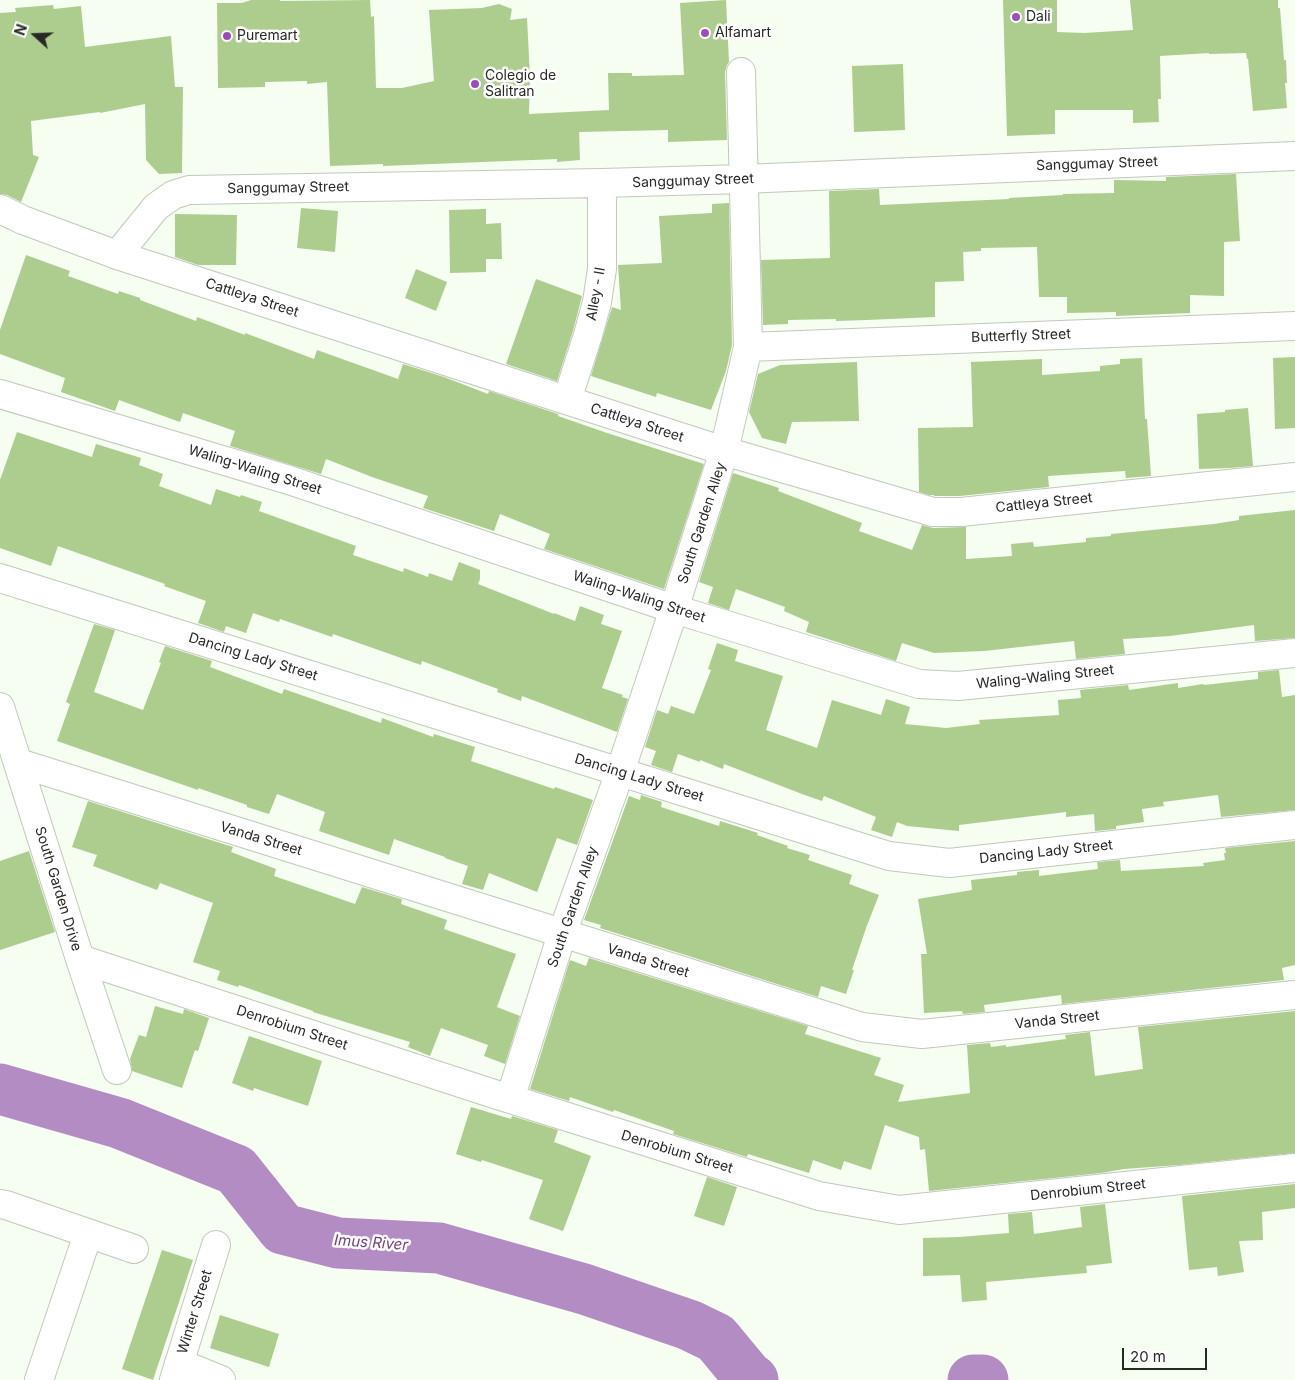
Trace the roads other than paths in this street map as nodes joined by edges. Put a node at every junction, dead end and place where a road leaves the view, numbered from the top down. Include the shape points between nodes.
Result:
1 (741, 72) dead end
2 (1295, 156) edge
3 (743, 179) junction
4 (602, 183) junction
5 (0, 210) edge
6 (118, 255) junction
7 (1295, 326) edge
8 (748, 347) junction
9 (0, 394) edge
10 (566, 400) junction
11 (724, 451) junction
12 (1295, 477) edge
13 (0, 578) edge
14 (674, 610) junction
15 (1295, 653) edge
16 (0, 707) edge
17 (19, 763) junction
18 (620, 772) junction
19 (1295, 824) edge
20 (562, 934) junction
21 (80, 959) junction
22 (1295, 995) edge
23 (117, 1070) dead end
24 (510, 1099) junction
25 (1295, 1168) edge
26 (0, 1204) edge
27 (88, 1234) junction
28 (216, 1245) dead end
29 (134, 1249) dead end
30 (177, 1372) edge
31 (39, 1380) edge
32 (221, 1380) edge

1 - 3 street, South Garden Alley
2 - 3 street, Sanggumay Street
3 - 4 street, Sanggumay Street
3 - 8 street, South Garden Alley
4 - 6 street, Sanggumay Street via 188,190 156,207
4 - 10 street, Alley - II via 602,269 597,302
5 - 6 street, Cattleya Street
6 - 10 street, Cattleya Street
7 - 8 street, Butterfly Street
8 - 11 street, South Garden Alley
9 - 14 street, Waling-Waling Street via 289,480
10 - 11 street, Cattleya Street
11 - 12 street, Cattleya Street via 933,512 961,512
11 - 14 street, South Garden Alley
13 - 18 street, Dancing Lady Street
14 - 15 street, Waling-Waling Street via 919,684 958,686
14 - 18 street, South Garden Alley
16 - 17 street, South Garden Drive
17 - 20 street, Vanda Street
17 - 21 street, South Garden Drive
18 - 19 street, Dancing Lady Street via 889,856 950,863
18 - 20 street, South Garden Alley
20 - 22 street, Vanda Street via 862,1027 922,1034
20 - 24 street, South Garden Alley
21 - 23 street, South Garden Drive
21 - 24 street, Denrobium Street
24 - 25 street, Denrobium Street via 819,1196 899,1210
26 - 27 street
27 - 29 street
27 - 31 street
28 - 30 street, Winter Street
30 - 32 street

